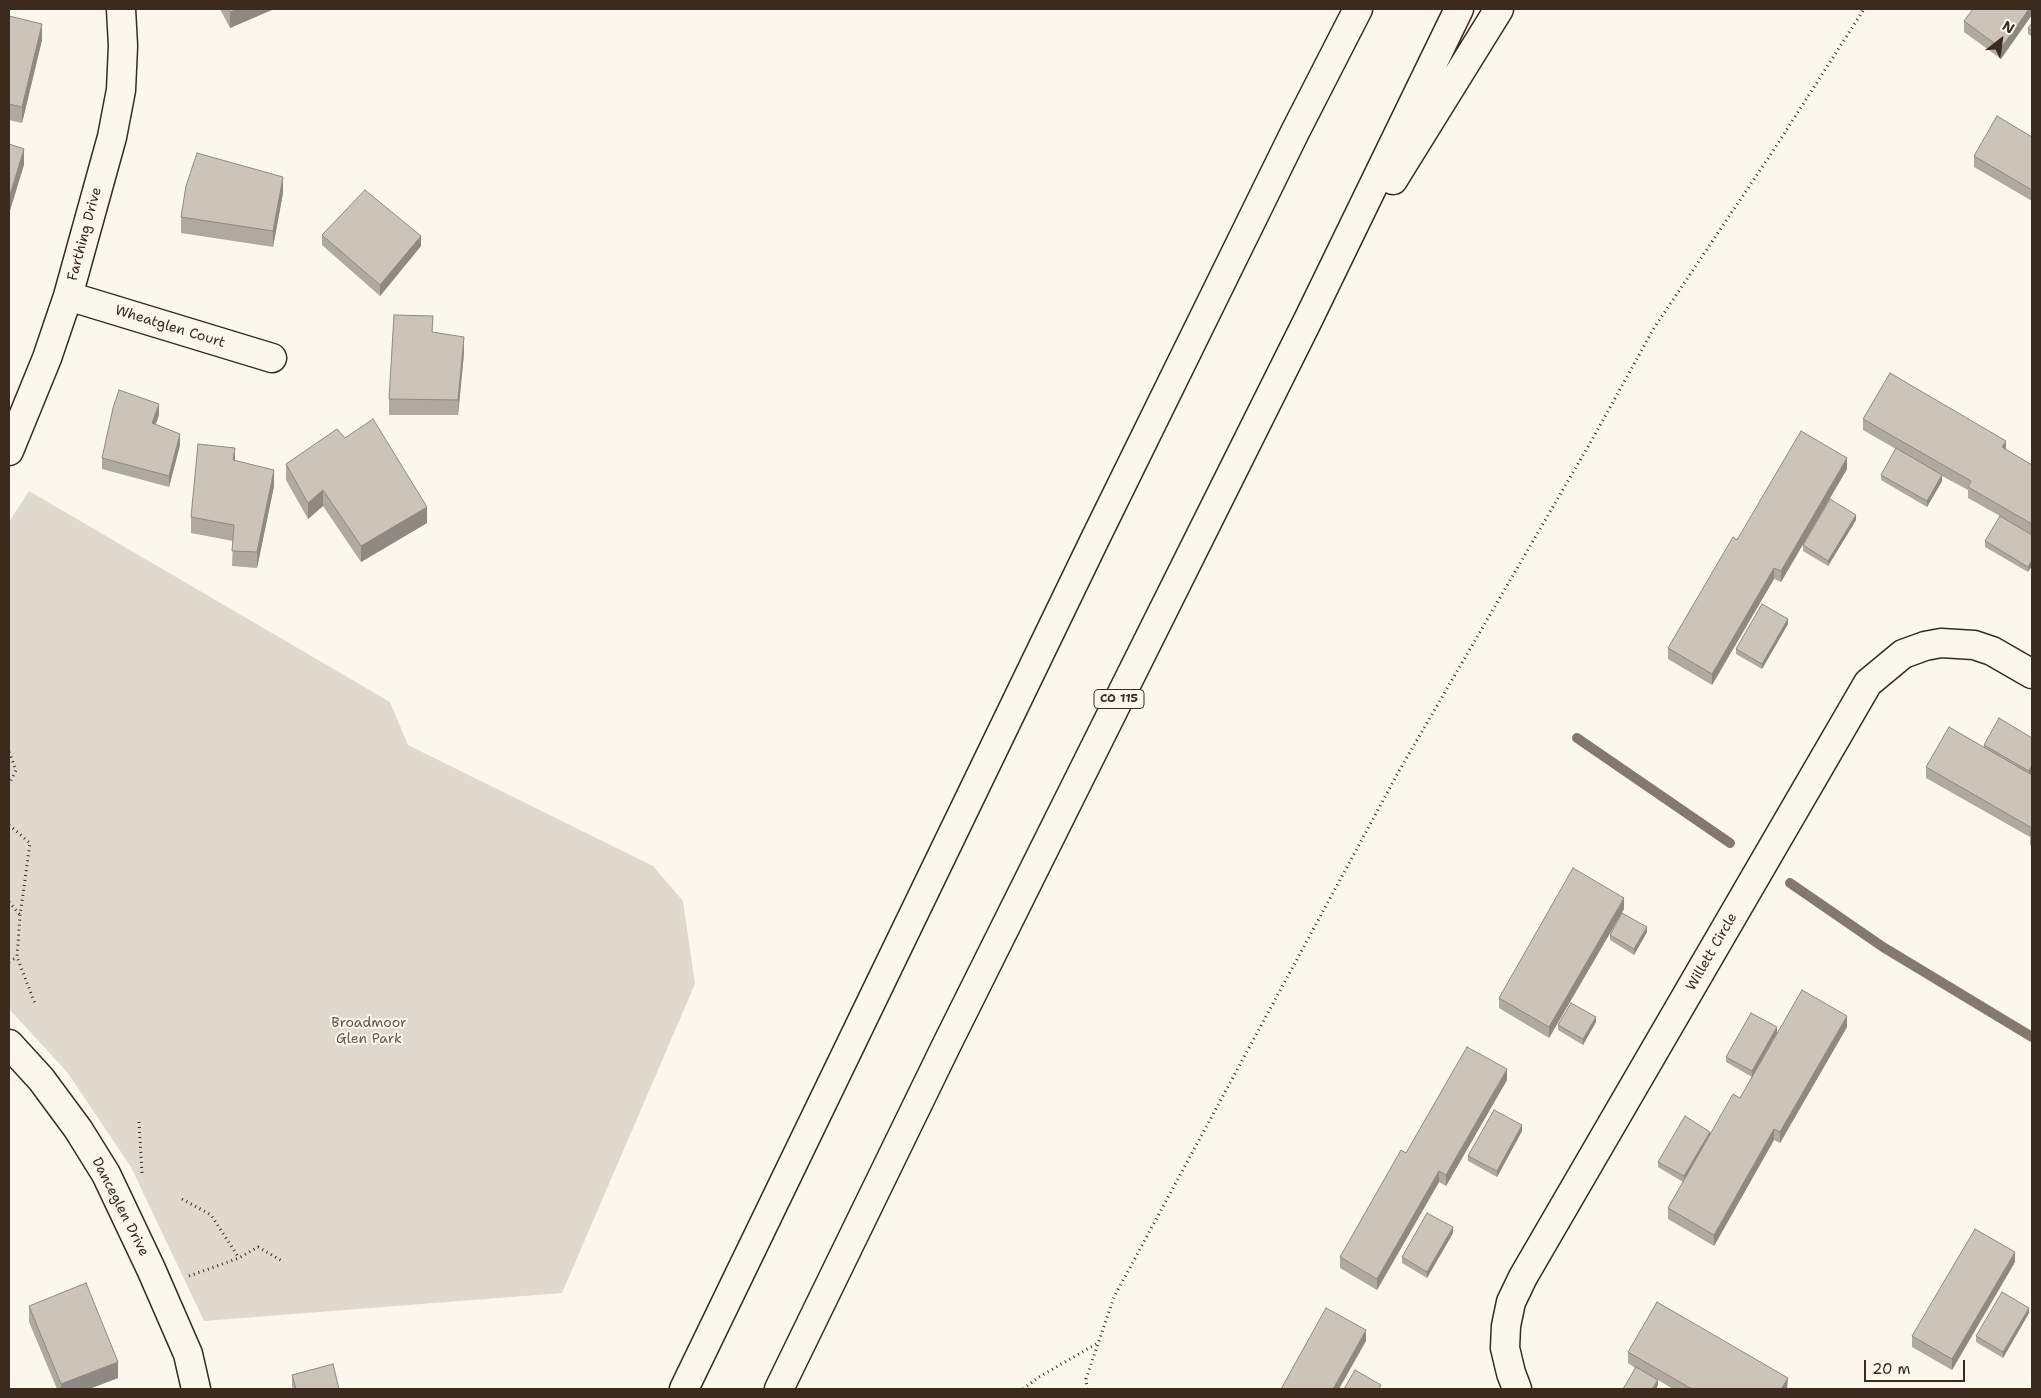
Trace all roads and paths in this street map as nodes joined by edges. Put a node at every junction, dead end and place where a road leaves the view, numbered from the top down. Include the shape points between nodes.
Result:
1 (120, 9) edge
2 (1342, 9) edge
3 (1358, 9) edge
4 (1459, 9) edge
5 (1499, 9) edge
6 (1864, 9) edge
7 (1295, 132) junction
8 (68, 296) junction
9 (1309, 318) junction
10 (272, 358) dead end
11 (9, 451) edge
12 (2032, 674) edge
13 (9, 752) edge
14 (9, 784) edge
15 (9, 827) edge
16 (9, 902) edge
17 (20, 916) junction
18 (17, 957) junction
19 (9, 962) edge
20 (36, 1006) dead end
21 (9, 1044) edge
22 (139, 1122) dead end
23 (142, 1176) dead end
24 (182, 1199) dead end
25 (239, 1258) junction
26 (284, 1262) dead end
27 (185, 1268) dead end
28 (1098, 1343) junction
29 (196, 1389) edge
30 (684, 1389) edge
31 (779, 1389) edge
32 (1023, 1389) edge
33 (1087, 1389) edge
34 (1517, 1389) edge

1 - 8 main road, Farthing Drive via 123,46 121,90 112,137
2 - 7 main road
3 - 7 main road
4 - 9 main road, CO 115
5 - 9 main road
6 - 28 path via 1654,328 1399,771 1114,1297
7 - 30 main road
8 - 10 main road, Wheatglen Court
8 - 11 main road, Farthing Drive via 48,358
9 - 31 main road, CO 115
12 - 34 main road, Willett Circle via 1992,651 1974,645 1941,643 1903,654 1868,683 1523,1277 1511,1302 1506,1326 1505,1348
13 - 14 path via 16,770
15 - 17 path via 30,843
16 - 17 path
17 - 18 path
18 - 19 path
18 - 20 path
21 - 29 main road, Danceglen Drive via 47,1086 106,1174 188,1354
22 - 23 path
24 - 25 path via 211,1216
25 - 26 path via 258,1247
25 - 27 path via 189,1276
28 - 32 path
28 - 33 path via 1086,1379

